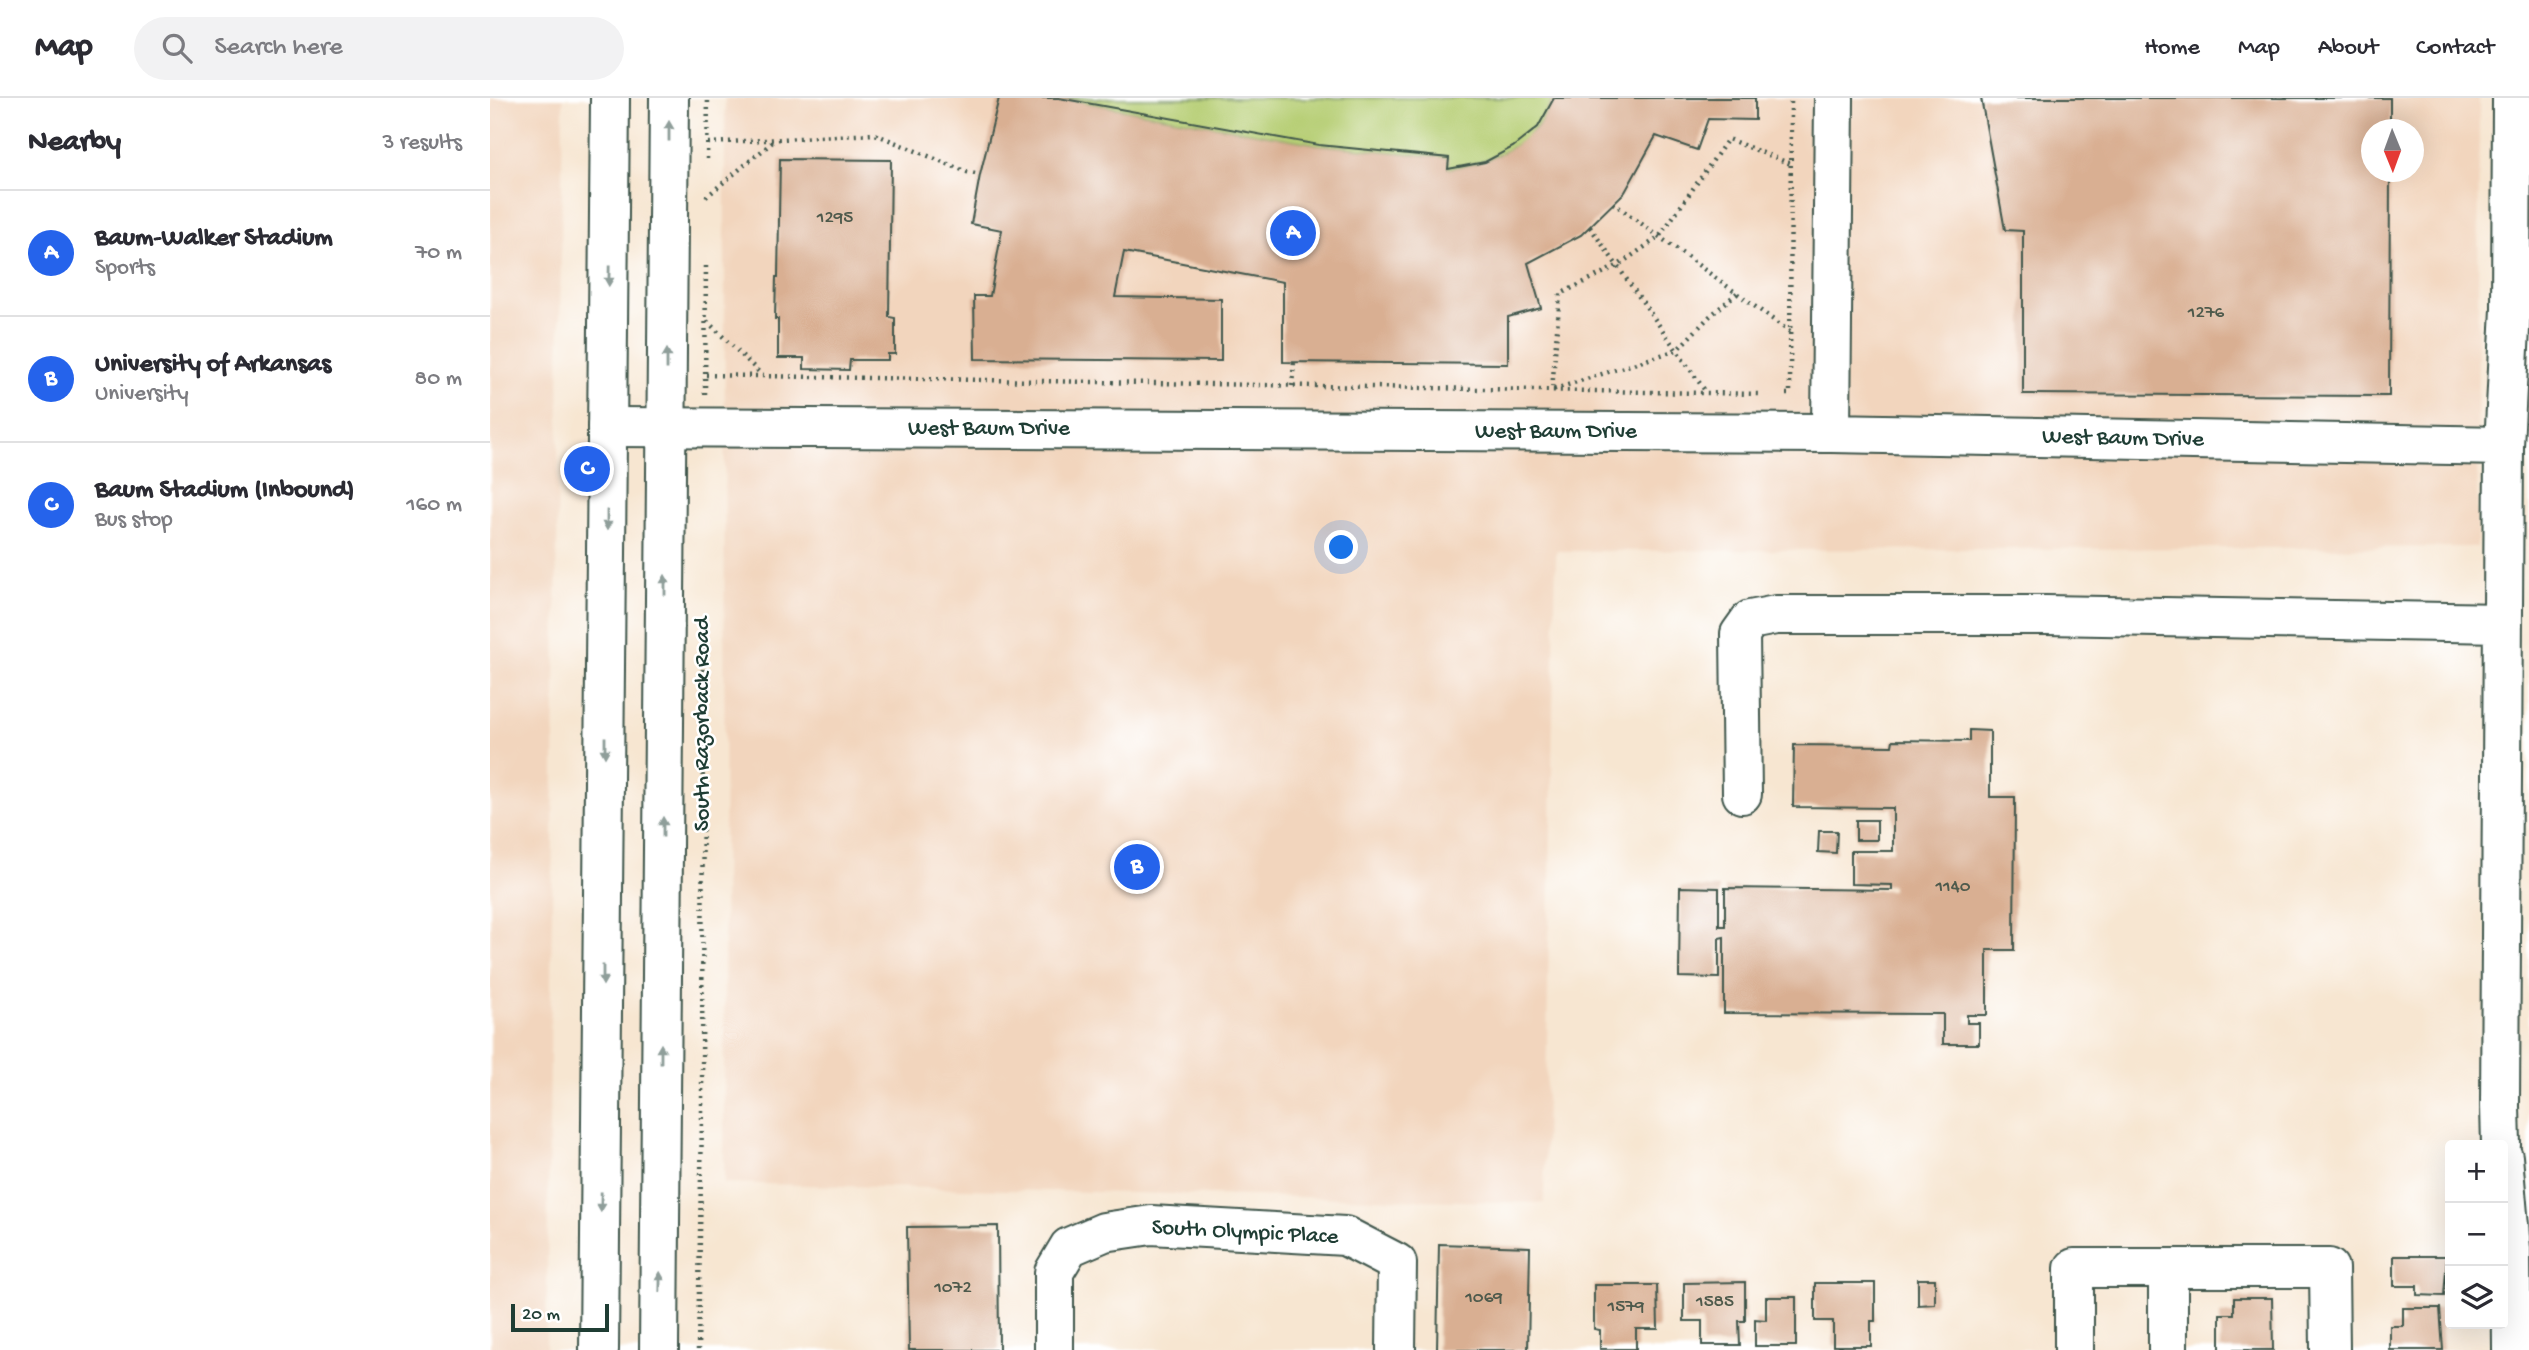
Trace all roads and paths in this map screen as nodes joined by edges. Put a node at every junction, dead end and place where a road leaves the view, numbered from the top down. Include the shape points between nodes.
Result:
1 (610, 98) edge
2 (669, 98) edge
3 (708, 98) edge
4 (1791, 98) edge
5 (1834, 98) edge
6 (2512, 98) edge
7 (775, 140) junction
8 (708, 143) junction
9 (1791, 164) junction
10 (707, 170) dead end
11 (980, 175) dead end
12 (706, 184) dead end
13 (706, 197) junction
14 (1614, 204) dead end
15 (706, 211) dead end
16 (1590, 227) dead end
17 (1659, 237) junction
18 (706, 252) dead end
19 (1617, 266) junction
20 (1737, 293) junction
21 (707, 321) junction
22 (1790, 331) junction
23 (1677, 350) junction
24 (1294, 362) dead end
25 (706, 375) junction
26 (763, 376) junction
27 (1292, 386) junction
28 (1552, 390) junction
29 (1707, 393) junction
30 (1762, 394) dead end
31 (1776, 394) dead end
32 (2518, 395) edge
33 (607, 427) junction
34 (685, 427) junction
35 (1831, 433) junction
36 (2504, 446) junction
37 (2503, 622) junction
38 (703, 636) dead end
39 (1742, 794) dead end
40 (2515, 816) edge
41 (2501, 1140) edge
42 (2507, 1203) edge
43 (2168, 1268) junction
44 (599, 1350) edge
45 (659, 1350) edge
46 (698, 1350) edge
47 (1054, 1350) edge
48 (1396, 1350) edge
49 (2074, 1350) edge
50 (2168, 1350) edge
51 (2330, 1350) edge
52 (2512, 1350) edge

1 -> 33 main road
34 -> 2 main road, South Razorback Road
3 - 8 path
4 - 9 path
5 - 35 main road
6 - 32 main road via 2511,309
7 - 8 path
7 - 11 path via 875,134
7 - 13 path
8 - 10 path
9 - 17 path via 1728,139
9 - 22 path
12 - 13 path
13 - 15 path
14 - 17 path
16 - 19 path
17 - 19 path
17 - 20 path
18 - 21 path
19 - 23 path
19 - 28 path via 1560,294
20 - 22 path
20 - 23 path
21 - 25 path
21 - 26 path
22 - 31 path via 1790,394
23 - 28 path
23 - 29 path
24 - 27 path
25 - 26 path
25 - 34 path
26 - 27 path
27 - 28 path
28 - 29 path
29 - 30 path
32 - 36 main road
33 - 34 main road, West Baum Drive
33 -> 44 main road
34 - 35 main road, West Baum Drive
45 -> 34 main road, South Razorback Road
35 - 36 main road, West Baum Drive
36 - 37 main road
37 - 39 main road via 2046,615 1776,615 1750,620 1740,634
37 - 40 main road
38 - 46 path, South Razorback Road
40 - 41 main road
42 - 52 main road
43 - 49 main road via 2074,1268
43 - 50 main road
43 - 51 main road via 2329,1268
47 - 48 main road, South Olympic Place via 1054,1272 1069,1247 1104,1232 1151,1226 1345,1236 1397,1263

